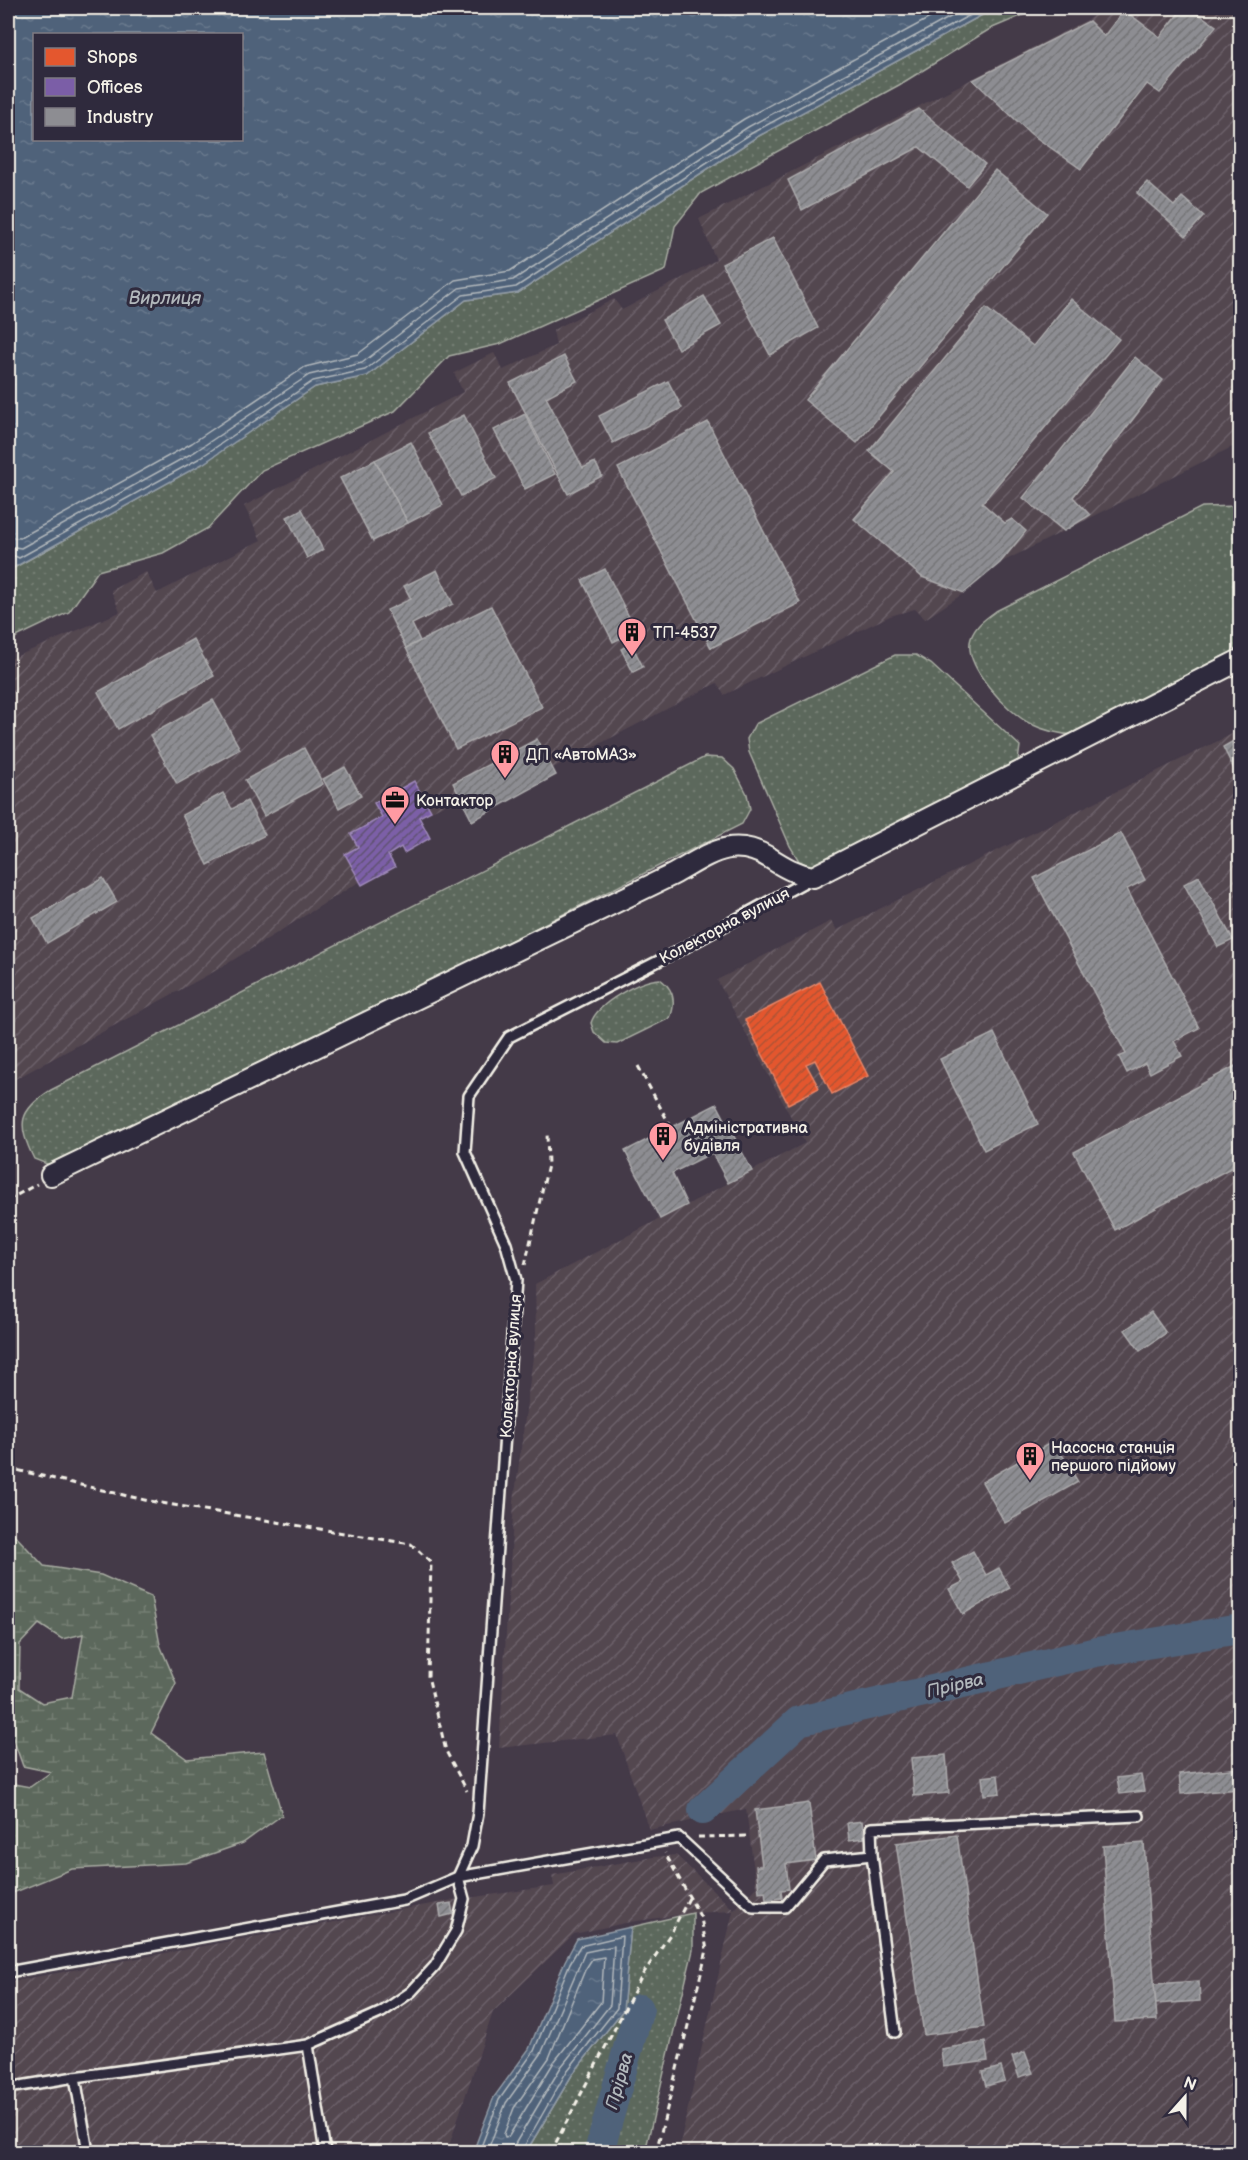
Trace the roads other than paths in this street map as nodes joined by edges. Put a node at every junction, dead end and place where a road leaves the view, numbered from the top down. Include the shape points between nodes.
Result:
1 (1240, 660) edge
2 (813, 877) junction
3 (51, 1175) road end
4 (1139, 1816) dead end
5 (872, 1855) junction
6 (458, 1876) junction
7 (8, 1972) edge
8 (895, 2032) dead end
9 (308, 2045) junction
10 (75, 2077) junction
11 (8, 2088) edge
12 (88, 2152) edge
13 (325, 2152) edge

1 - 2 street, Колекторна вулиця
2 - 3 street, Колекторна вулиця via 782,867 751,849 737,845 723,848
2 - 6 lane, Колекторна вулиця via 509,1037 469,1096 465,1152 506,1244 516,1280 478,1813 472,1846
4 - 5 lane via 873,1826
5 - 6 lane via 824,1860 785,1907 759,1909 679,1838
5 - 8 lane
6 - 7 lane via 404,1900
6 - 9 lane via 464,1899 456,1931 435,1966 411,1992 382,2012
9 - 10 lane
9 - 13 lane
10 - 11 lane
10 - 12 lane

